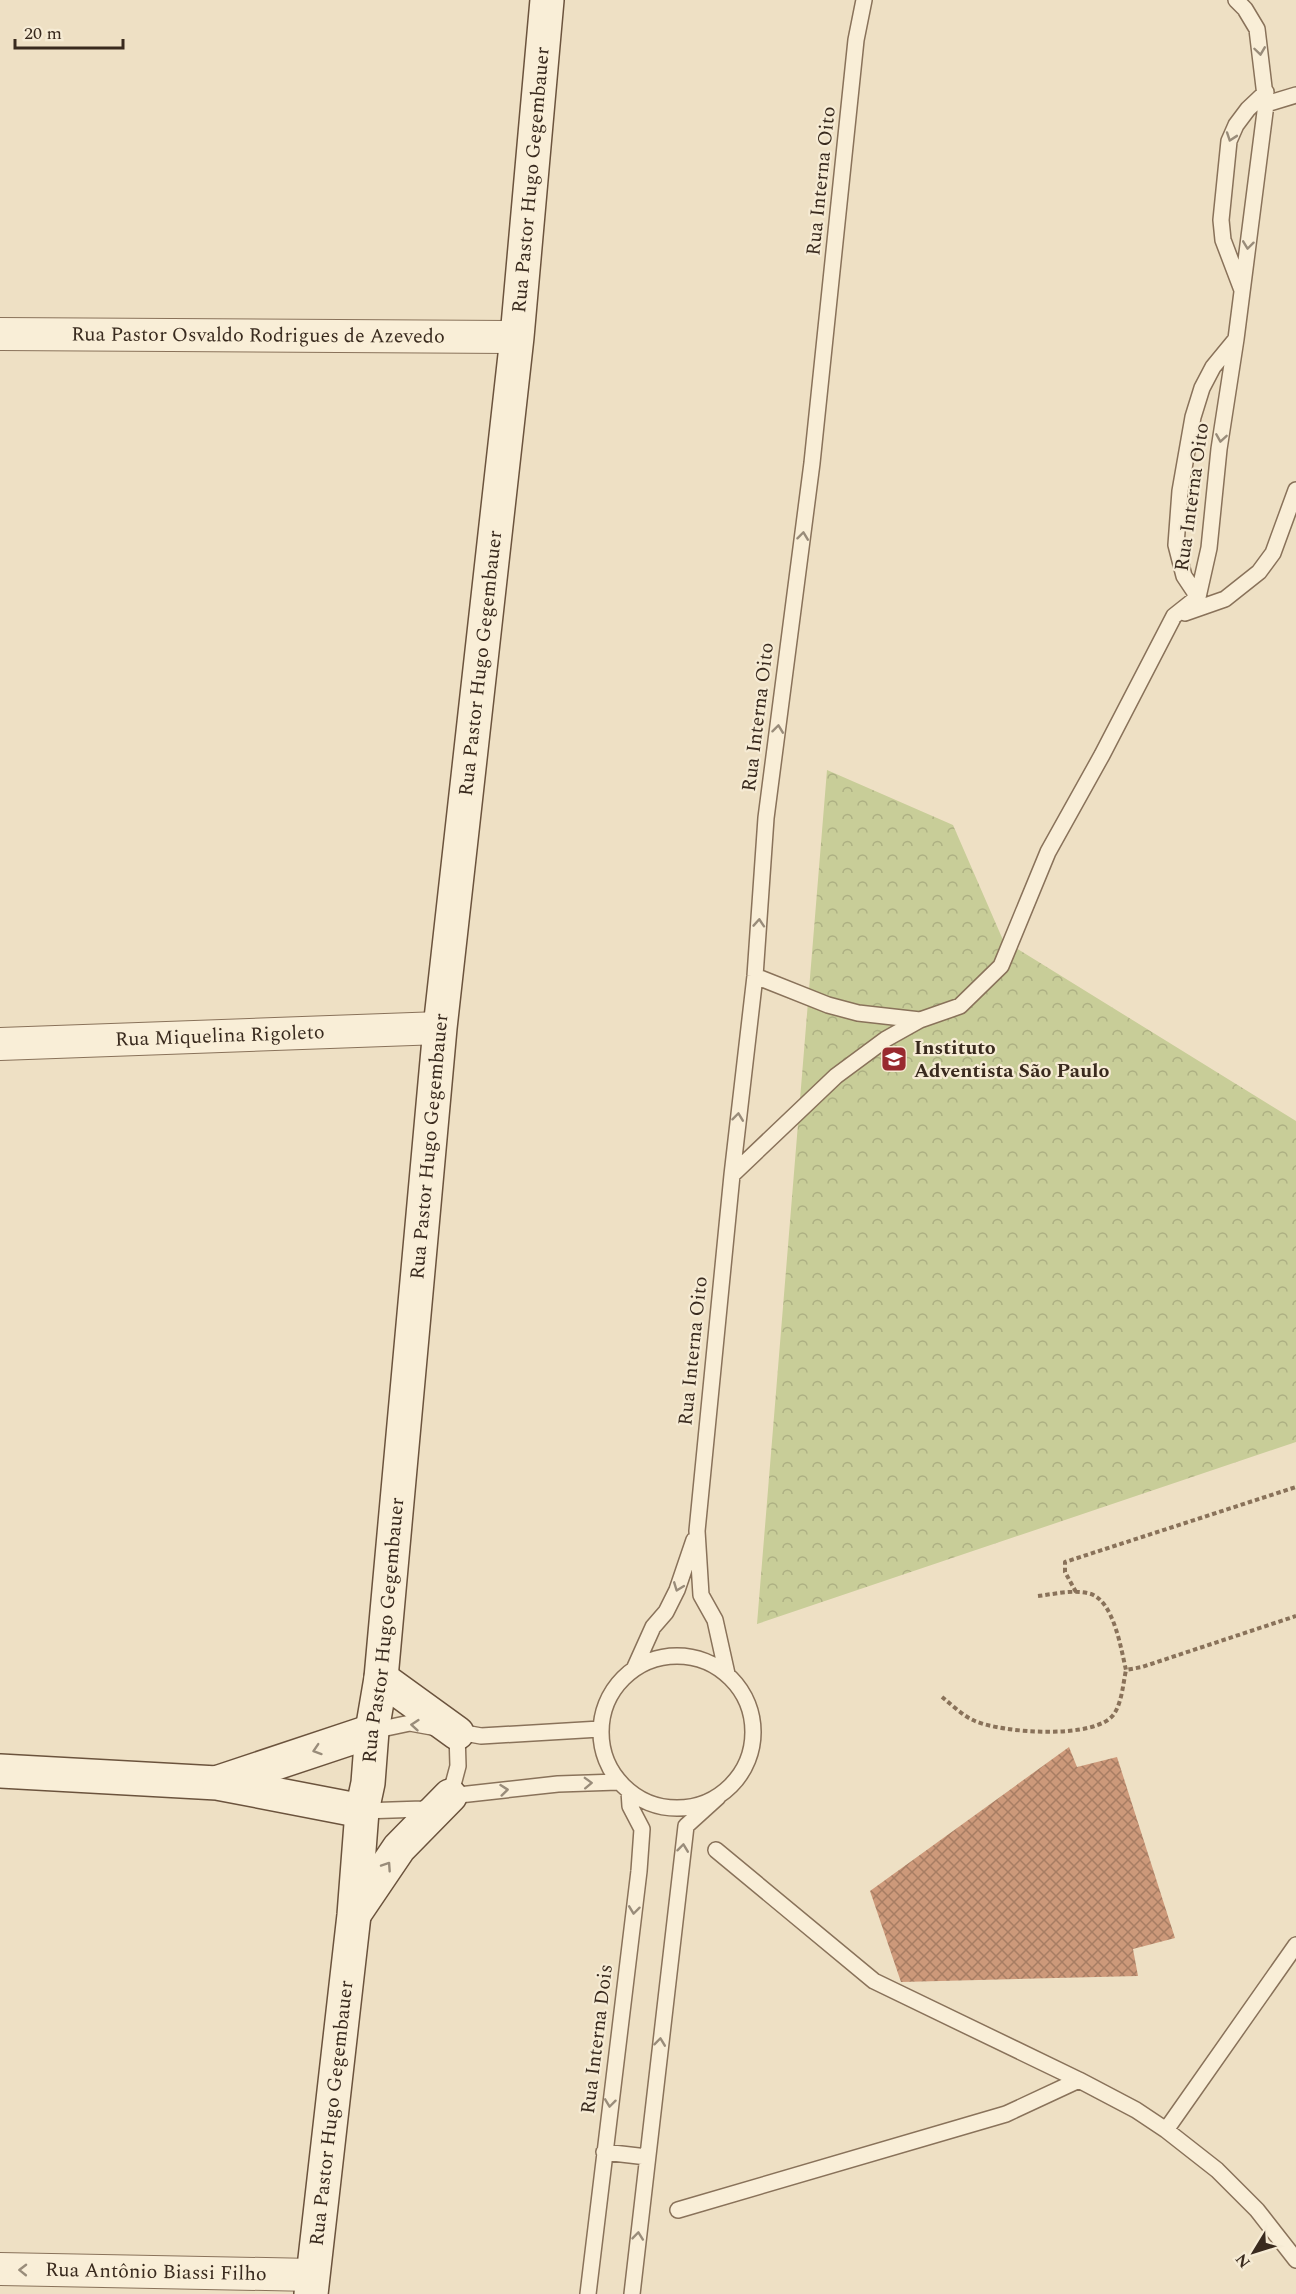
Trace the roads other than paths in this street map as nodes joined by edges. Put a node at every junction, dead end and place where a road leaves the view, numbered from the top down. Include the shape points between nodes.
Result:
1 (547, 0) edge
2 (864, 0) edge
3 (1236, 0) edge
4 (1296, 95) edge
5 (1266, 98) junction
6 (1242, 292) junction
7 (0, 334) edge
8 (518, 337) junction
9 (1236, 339) junction
10 (1296, 490) edge
11 (1198, 597) junction
12 (1174, 616) junction
13 (755, 976) junction
14 (920, 1020) junction
15 (440, 1028) junction
16 (0, 1044) edge
17 (732, 1175) junction
18 (697, 1531) junction
19 (635, 1666) junction
20 (727, 1674) junction
21 (381, 1678) junction
22 (600, 1729) junction
23 (372, 1731) junction
24 (457, 1733) junction
25 (0, 1771) edge
26 (217, 1783) junction
27 (623, 1787) junction
28 (450, 1796) junction
29 (718, 1797) junction
30 (362, 1811) junction
31 (716, 1850) dead end
32 (354, 1915) junction
33 (1296, 1945) edge
34 (1078, 2080) junction
35 (1166, 2130) junction
36 (604, 2152) junction
37 (647, 2157) junction
38 (678, 2210) dead end
39 (1296, 2260) edge
40 (0, 2269) edge
41 (312, 2284) edge
42 (588, 2294) edge
43 (632, 2294) edge

1 - 8 main road, Rua Pastor Hugo Gegembauer
13 -> 2 lane, Rua Interna Oito via 766,818 812,463 856,40
3 -> 5 lane, Rua Interna Oito via 1257,29
4 - 5 lane
5 -> 6 lane, Rua Interna Oito
5 -> 6 lane via 1242,117 1229,141 1221,204 1223,240
6 - 9 lane, Rua Interna Oito
7 - 8 street, Rua Pastor Osvaldo Rodrigues de Azevedo
8 - 15 main road, Rua Pastor Hugo Gegembauer
9 -> 11 lane, Rua Interna Oito via 1209,548
9 - 11 lane via 1202,388 1180,491 1176,545 1184,576
10 - 12 lane via 1273,553 1259,572 1225,599
11 - 12 lane, Rua Interna Oito
12 - 14 lane, Rua Interna Oito via 1048,852 1001,966 960,1006
13 - 14 lane, Rua Interna Oito via 858,1013
17 -> 13 lane, Rua Interna Oito
14 - 17 lane, Rua Interna Oito via 886,1039 836,1076
15 - 16 street, Rua Miquelina Rigoleto
15 - 21 main road, Rua Pastor Hugo Gegembauer
17 - 18 lane, Rua Interna Oito
18 -> 19 lane, Rua Interna Oito via 677,1590 653,1627
18 - 20 lane, Rua Interna Oito via 701,1595 715,1620
19 - 20 lane via 658,1657 682,1655 706,1661
19 - 22 lane via 617,1683 605,1705
20 - 29 lane via 741,1690 752,1717 752,1756 736,1781
21 - 23 main road, Rua Pastor Hugo Gegembauer
21 - 24 main road
22 - 24 lane via 481,1736
22 - 27 lane via 608,1766
24 -> 23 lane via 410,1723
23 -> 26 main road
23 - 30 main road, Rua Pastor Hugo Gegembauer
24 - 28 lane via 458,1766
25 - 26 main road
26 - 30 main road
28 -> 27 lane via 558,1784
27 - 29 lane via 659,1807 699,1806
27 -> 36 lane, Rua Interna Dois via 642,1829
28 - 30 lane via 423,1809
32 -> 28 main road via 399,1848
37 -> 29 lane via 686,1826
30 - 32 main road, Rua Pastor Hugo Gegembauer
31 - 34 lane via 874,1981
32 - 41 main road, Rua Pastor Hugo Gegembauer
33 - 35 lane
34 - 35 lane via 1137,2110
34 - 38 lane via 1006,2114
35 - 39 lane via 1257,2210
36 - 37 lane
36 - 42 lane, Rua Interna Dois
43 -> 37 lane
41 -> 40 street, Rua Antônio Biassi Filho

